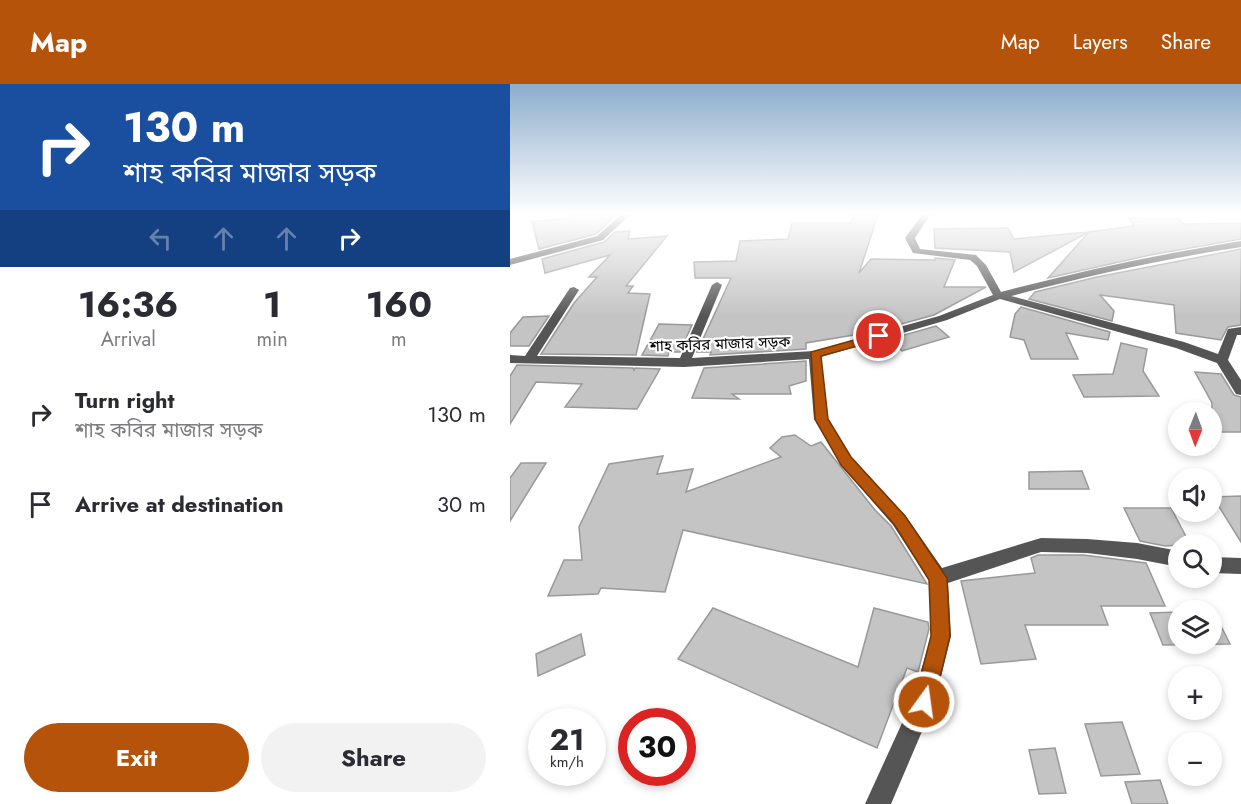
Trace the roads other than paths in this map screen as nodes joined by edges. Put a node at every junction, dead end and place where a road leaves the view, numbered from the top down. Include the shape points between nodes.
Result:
1 (560, 249) edge
2 (915, 249) edge
3 (1211, 249) edge
4 (510, 262) edge
5 (717, 285) dead end
6 (574, 290) dead end
7 (999, 296) junction
8 (1241, 331) edge
9 (815, 355) junction
10 (530, 358) junction
11 (510, 359) edge
12 (1222, 360) junction
13 (684, 363) junction
14 (1241, 391) edge
15 (1168, 557) edge
16 (1222, 565) edge
17 (1241, 566) edge
18 (938, 578) junction
19 (878, 804) edge

1 - 4 street
2 - 7 street via 973,256
3 - 7 street, শাহ কবির মাজার সড়ক via 1074,276
5 - 13 street
6 - 10 street
7 - 9 street, শাহ কবির মাজার সড়ক via 943,318
7 - 12 street
8 - 12 street via 1232,331
9 - 13 street, শাহ কবির মাজার সড়ক
9 - 18 street via 821,419 846,461 899,520
10 - 11 street, শাহ কবির মাজার সড়ক
10 - 13 street, শাহ কবির মাজার সড়ক
12 - 14 street
15 - 18 street via 1097,547 1041,545
16 - 17 street
18 - 19 street via 941,636 924,702

